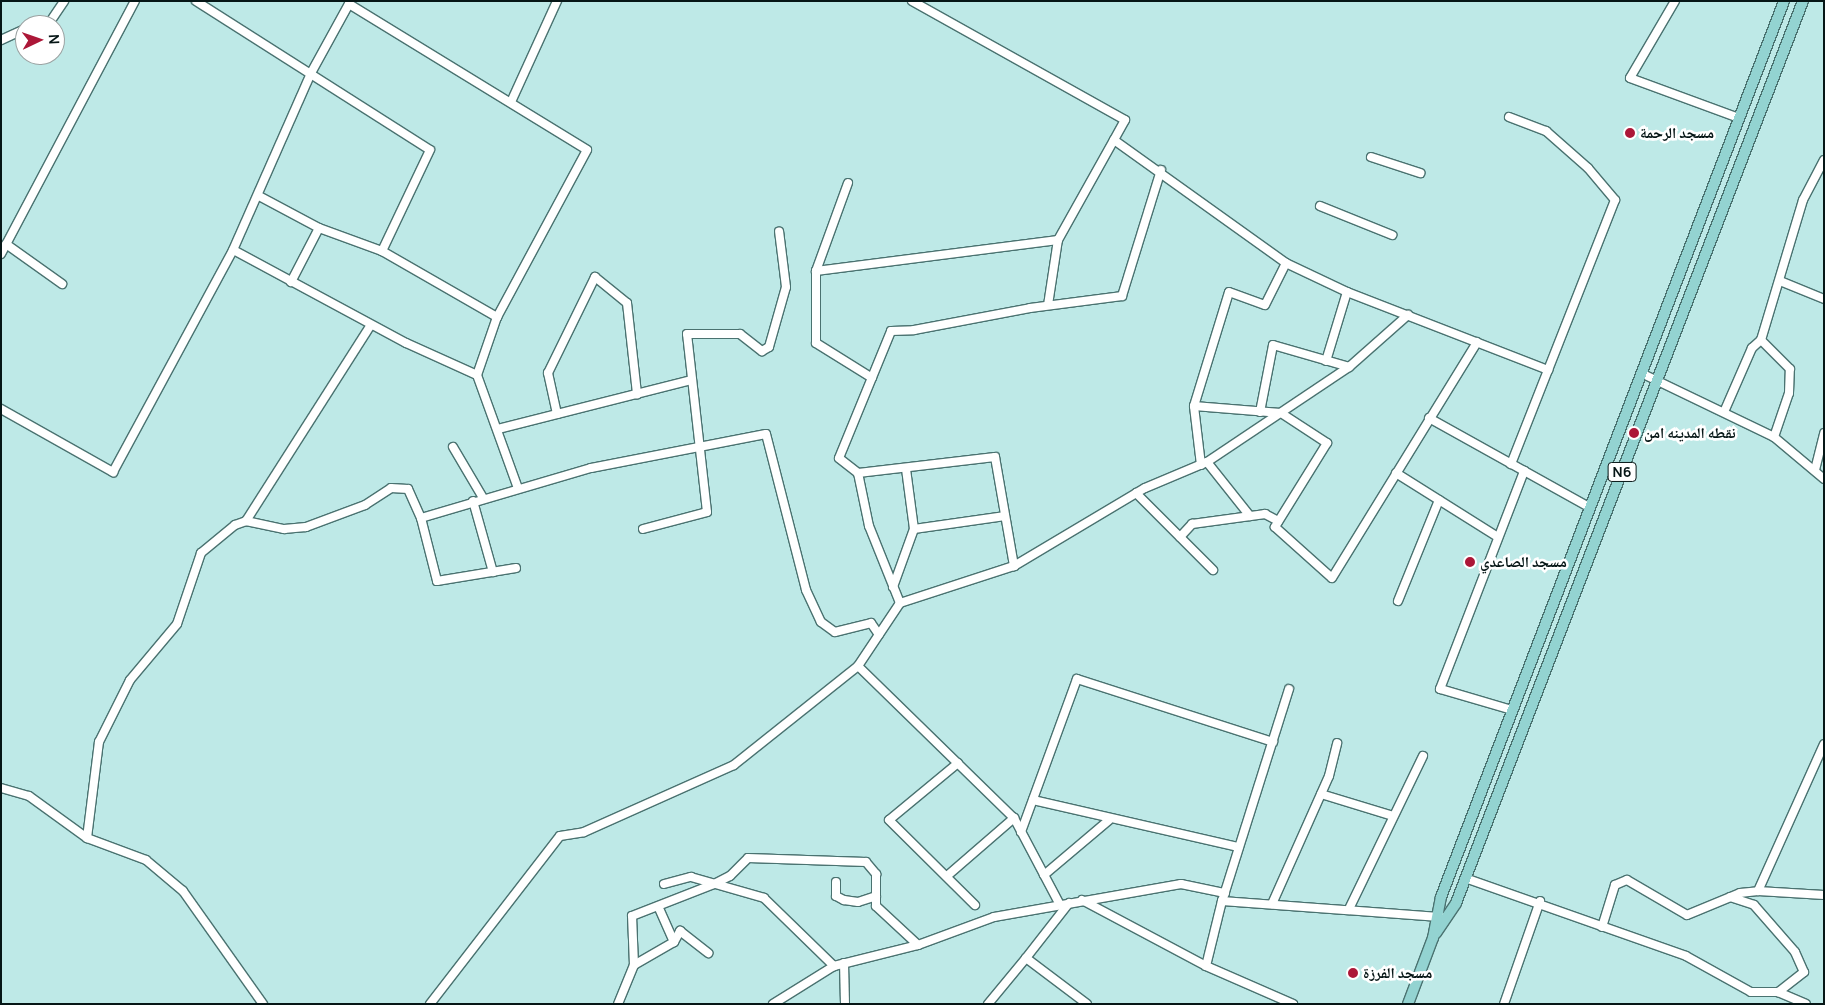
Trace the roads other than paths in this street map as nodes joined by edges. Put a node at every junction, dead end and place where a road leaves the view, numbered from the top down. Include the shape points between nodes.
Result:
1 (64, 1) edge
2 (135, 1) edge
3 (196, 1) edge
4 (557, 1) edge
5 (912, 1) edge
6 (1675, 1) edge
7 (1784, 1) edge
8 (1803, 1) edge
9 (55, 15) edge
10 (15, 34) edge
11 (1, 40) edge
12 (1766, 48) junction
13 (1781, 58) junction
14 (311, 73) junction
15 (511, 102) junction
16 (1509, 117) dead end
17 (1739, 118) junction
18 (1114, 140) junction
19 (1730, 142) junction
20 (1746, 151) junction
21 (1371, 157) dead end
22 (1824, 160) edge
23 (1161, 170) junction
24 (1420, 173) dead end
25 (848, 183) dead end
26 (259, 196) junction
27 (1320, 206) dead end
28 (319, 228) junction
29 (778, 232) dead end
30 (1392, 235) dead end
31 (1058, 240) junction
32 (6, 244) junction
33 (233, 250) junction
34 (382, 250) junction
35 (1, 254) edge
36 (1286, 263) junction
37 (816, 272) junction
38 (1780, 281) junction
39 (291, 282) junction
40 (62, 284) dead end
41 (1347, 292) junction
42 (1824, 300) edge
43 (1048, 305) junction
44 (1408, 315) junction
45 (497, 317) junction
46 (371, 325) junction
47 (1761, 340) junction
48 (1477, 342) junction
49 (1326, 360) junction
50 (1349, 367) junction
51 (1548, 370) junction
52 (1641, 373) junction
53 (477, 375) junction
54 (872, 378) junction
55 (692, 380) junction
56 (1657, 381) junction
57 (637, 394) junction
58 (1194, 406) junction
59 (1, 410) edge
60 (1260, 412) junction
61 (1724, 412) junction
62 (1281, 413) junction
63 (557, 414) junction
64 (1430, 418) junction
65 (498, 429) junction
66 (1824, 433) edge
67 (1774, 437) junction
68 (699, 445) junction
69 (453, 447) dead end
70 (1609, 457) junction
71 (1204, 464) junction
72 (1511, 464) junction
73 (1625, 464) junction
74 (906, 469) junction
75 (1815, 470) junction
76 (1524, 471) junction
77 (858, 473) junction
78 (1396, 473) junction
79 (1824, 478) edge
80 (518, 488) junction
81 (1136, 493) junction
82 (483, 498) junction
83 (473, 500) junction
84 (1439, 500) junction
85 (1590, 507) junction
86 (1005, 516) junction
87 (1250, 516) junction
88 (421, 518) junction
89 (246, 521) junction
90 (1278, 521) junction
91 (643, 529) dead end
92 (914, 529) junction
93 (1180, 537) junction
94 (1498, 537) junction
95 (1014, 566) junction
96 (516, 568) dead end
97 (1213, 570) dead end
98 (493, 572) junction
99 (894, 587) junction
100 (1398, 601) dead end
101 (900, 603) junction
102 (879, 635) junction
103 (858, 666) junction
104 (1289, 689) dead end
105 (1512, 710) junction
106 (1273, 742) junction
107 (1337, 743) dead end
108 (1824, 744) edge
109 (1423, 756) dead end
110 (958, 763) junction
111 (1, 788) edge
112 (1321, 794) junction
113 (1033, 800) junction
114 (1393, 816) junction
115 (1014, 818) junction
116 (1109, 820) junction
117 (1021, 832) junction
118 (87, 838) junction
119 (1239, 847) junction
120 (1044, 875) junction
121 (947, 876) junction
122 (1465, 878) junction
123 (836, 882) dead end
124 (664, 884) dead end
125 (714, 884) junction
126 (1758, 891) junction
127 (1225, 893) junction
128 (1824, 895) edge
129 (876, 896) junction
130 (1730, 897) junction
131 (1082, 900) junction
132 (1222, 901) junction
133 (1540, 901) junction
134 (1069, 903) junction
135 (1272, 904) junction
136 (975, 905) dead end
137 (1060, 905) junction
138 (658, 906) junction
139 (1349, 909) junction
140 (1441, 917) junction
141 (1602, 927) junction
142 (674, 942) junction
143 (918, 945) junction
144 (708, 953) dead end
145 (1026, 958) junction
146 (844, 964) junction
147 (634, 965) junction
148 (834, 966) junction
149 (1206, 966) junction
150 (1778, 992) junction
151 (1074, 1001) edge
152 (264, 1004) edge
153 (430, 1004) edge
154 (618, 1004) edge
155 (773, 1004) edge
156 (845, 1004) edge
157 (988, 1004) edge
158 (1087, 1004) edge
159 (1293, 1004) edge
160 (1408, 1004) edge
161 (1504, 1004) edge
162 (1806, 1004) edge

1 - 9 street
2 - 32 street
3 - 14 street
4 - 15 street
5 - 18 street via 1126,120
6 - 17 street via 1630,78
7 - 12 main road, N6
8 - 13 main road, N6
10 - 11 street
12 - 13 main road
12 - 17 main road, N6
13 - 20 main road, N6
14 - 15 street via 349,4
14 - 26 street
14 - 34 street via 430,150
15 - 45 street via 587,150
16 - 51 street via 1546,131 1588,168 1615,200
17 - 19 main road, N6
18 - 23 street
18 - 31 street
19 - 20 main road
19 - 52 main road, N6
20 - 56 main road, N6
21 - 24 street
22 - 38 street via 1803,200
23 - 36 street
23 - 43 street via 1122,296
25 - 37 street
26 - 28 street
26 - 33 street
27 - 30 street
28 - 34 street
28 - 39 street
29 - 55 street via 786,287 770,347 762,351 740,334 687,334
31 - 37 street
31 - 43 street
32 - 35 street
32 - 40 street
33 - 39 street
33 - 59 street via 113,472
34 - 45 street
36 - 41 street
36 - 58 street via 1265,305 1229,292
37 - 54 street via 816,344
38 - 42 street
38 - 47 street
39 - 46 street
41 - 44 street
41 - 49 street
43 - 54 street via 914,330 891,331
44 - 48 street
44 - 50 street
45 - 53 street
46 - 53 street
46 - 89 street
47 - 61 street via 1752,348
47 - 67 street via 1790,369 1788,393
48 - 51 street
48 - 64 street
49 - 50 street
49 - 60 street via 1273,345
50 - 62 street
51 - 72 street
52 - 56 street
52 - 70 main road, N6
53 - 65 street
54 - 77 street via 839,458
55 - 57 street
55 - 68 street
56 - 61 street
56 - 73 main road, N6
57 - 63 street
57 - 63 street via 627,303 595,278 548,373
58 - 60 street
58 - 71 street
60 - 62 street
61 - 67 street
62 - 71 street
62 - 90 street via 1327,443
63 - 65 street
64 - 72 street
64 - 78 street
65 - 80 street
66 - 75 street
67 - 75 street
68 - 80 street
68 - 91 street via 707,512
68 - 102 street via 766,434 806,590 821,622 836,632 871,623
69 - 82 street
70 - 73 main road
70 - 85 main road, N6
71 - 81 street
71 - 87 street
72 - 76 street
73 - 122 main road, N6
74 - 77 street
74 - 86 street via 995,457
74 - 92 street
75 - 79 street
76 - 85 street
76 - 94 street
77 - 99 street via 869,526
78 - 84 street
78 - 90 street via 1332,578 1275,527
80 - 82 street
81 - 93 street
81 - 95 street
82 - 83 street
83 - 88 street
83 - 98 street
84 - 94 street
84 - 100 street
85 - 105 main road, N6
86 - 92 street
86 - 95 street
87 - 90 street via 1266,514
87 - 93 street via 1192,524
88 - 89 street via 408,489 391,488 365,505 306,527 284,529
88 - 98 street via 437,581
89 - 118 street via 235,525 200,553 177,624 130,680 99,742
92 - 99 street
93 - 97 street
94 - 105 street via 1440,689
95 - 101 street
96 - 98 street
99 - 101 street
101 - 102 street
102 - 103 street
103 - 110 street
103 - 153 street via 734,765 584,832 560,836
104 - 106 street
105 - 140 main road, N6
106 - 113 street via 1077,679
106 - 119 street
107 - 112 street
108 - 126 street
109 - 114 street
110 - 115 street
110 - 121 street via 889,820
111 - 118 street via 29,796
112 - 114 street
112 - 135 street
113 - 116 street
113 - 117 street
114 - 139 street
115 - 117 street
115 - 121 street
116 - 119 street
116 - 120 street
117 - 120 street
118 - 152 street via 146,860 183,891
119 - 127 street
120 - 137 street
121 - 136 street
122 - 133 street
122 - 140 main road, N6
123 - 129 street via 836,896 844,900 858,902
124 - 125 street via 691,876
125 - 129 street via 730,876 748,858 858,860 873,867
125 - 138 street
125 - 148 street via 764,898
126 - 128 street
126 - 130 street
127 - 131 street via 1181,884
127 - 132 street
129 - 143 street via 876,906
130 - 141 street via 1687,915 1627,880 1615,885
130 - 150 street via 1754,905 1795,952 1804,972
131 - 134 street
131 - 149 street
132 - 135 street
132 - 149 street
133 - 141 street
133 - 161 street
134 - 137 street
134 - 145 street
135 - 139 street
137 - 143 street via 994,917
138 - 142 street
138 - 147 street via 632,916
139 - 140 street
140 - 160 main road, N6
141 - 150 street via 1686,956 1752,992
142 - 144 street via 680,932
142 - 147 street
143 - 146 street
145 - 151 street
145 - 157 street
146 - 148 street
146 - 156 street
147 - 154 street
148 - 155 street
149 - 159 street
150 - 162 street
151 - 158 street

